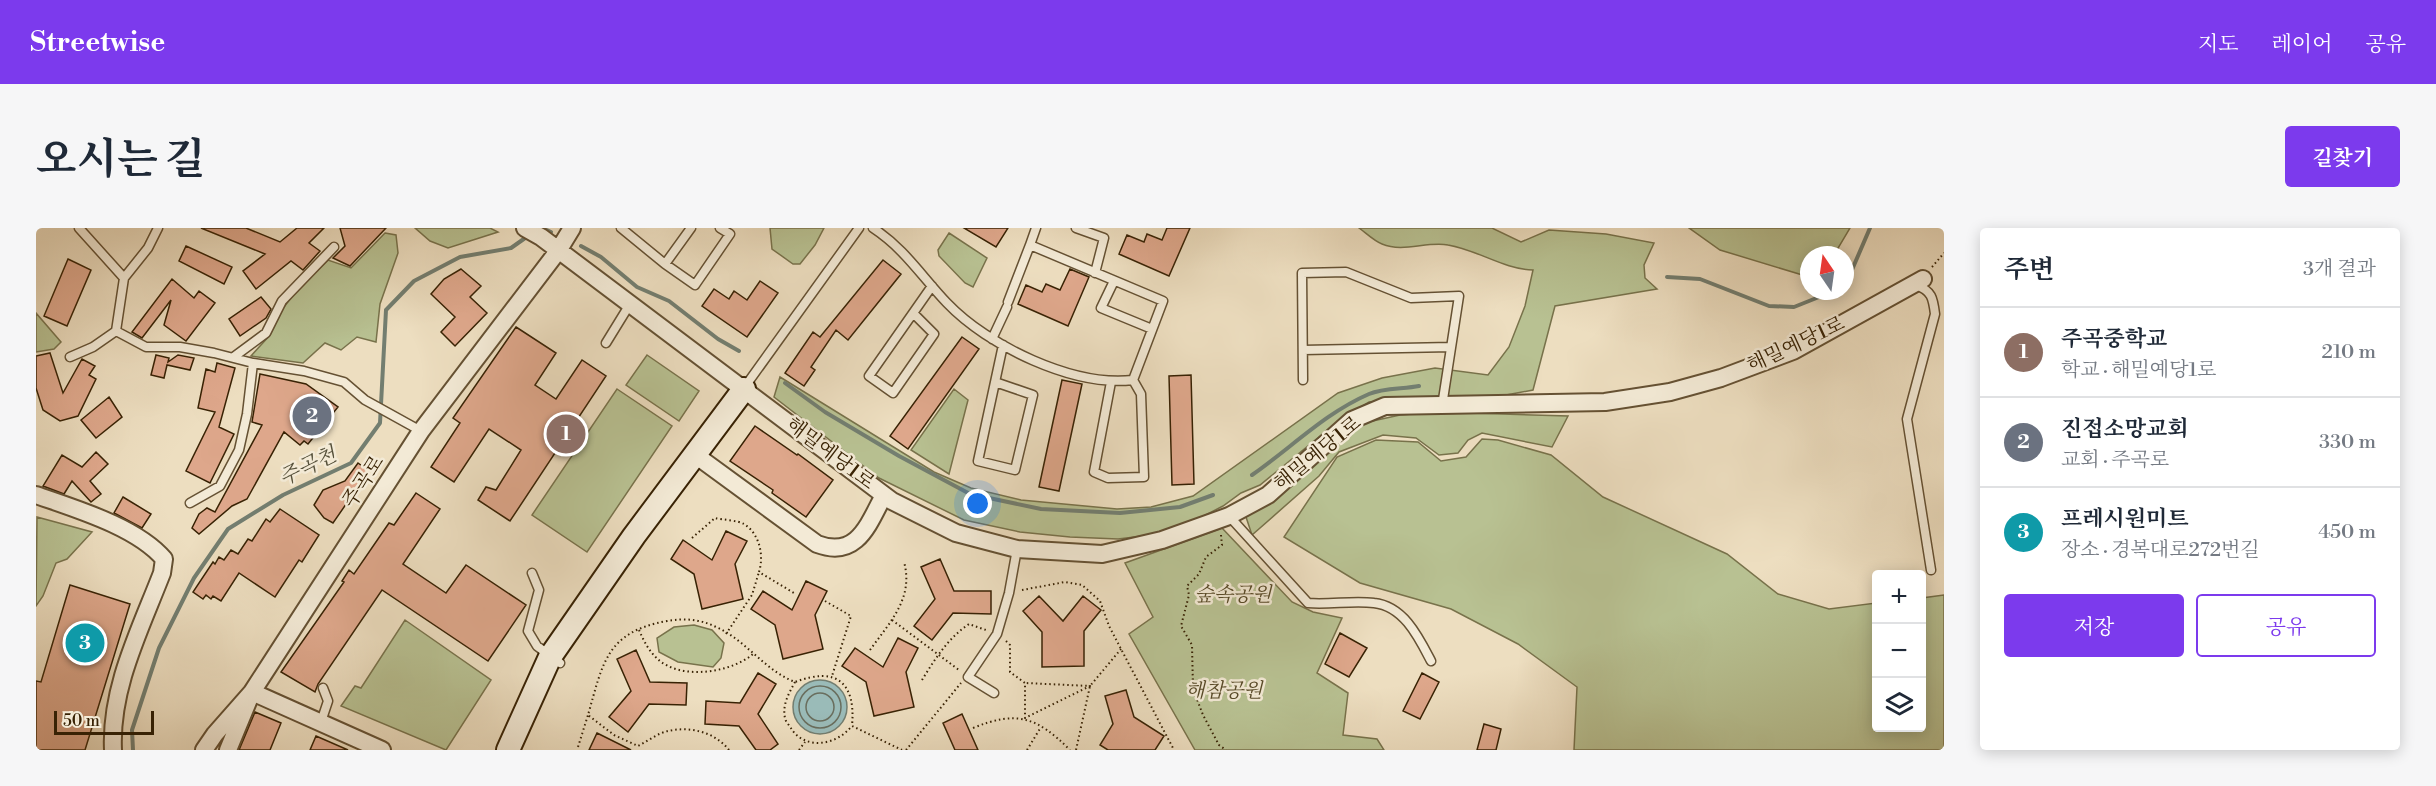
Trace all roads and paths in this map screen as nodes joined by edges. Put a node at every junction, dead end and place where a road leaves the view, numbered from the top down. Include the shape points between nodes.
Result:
1 (79, 228) edge
2 (158, 228) edge
3 (525, 228) edge
4 (572, 228) edge
5 (621, 228) edge
6 (691, 228) edge
7 (720, 228) edge
8 (859, 228) edge
9 (873, 228) edge
10 (1035, 228) edge
11 (1076, 228) edge
12 (1030, 245) junction
13 (334, 247) dead end
14 (558, 251) junction
15 (1944, 253) edge
16 (665, 264) junction
17 (1095, 273) junction
18 (123, 278) junction
19 (1114, 280) junction
20 (1920, 282) junction
21 (932, 285) junction
22 (630, 304) junction
23 (912, 313) junction
24 (1152, 329) junction
25 (116, 332) junction
26 (992, 339) junction
27 (606, 343) dead end
28 (1003, 345) junction
29 (1451, 347) junction
30 (1303, 350) junction
31 (70, 357) dead end
32 (235, 357) junction
33 (254, 363) junction
34 (1133, 380) junction
35 (1303, 380) dead end
36 (995, 382) junction
37 (1112, 382) junction
38 (744, 389) junction
39 (1442, 406) junction
40 (421, 431) junction
41 (699, 457) junction
42 (36, 495) edge
43 (884, 495) junction
44 (190, 503) dead end
45 (1223, 518) junction
46 (692, 538) dead end
47 (1017, 549) junction
48 (904, 562) dead end
49 (1931, 570) dead end
50 (759, 572) junction
51 (532, 573) dead end
52 (794, 593) dead end
53 (1009, 593) junction
54 (825, 601) dead end
55 (892, 620) junction
56 (639, 630) junction
57 (726, 634) junction
58 (997, 634) junction
59 (1121, 649) junction
60 (870, 650) dead end
61 (753, 654) junction
62 (938, 654) junction
63 (555, 660) junction
64 (1431, 661) dead end
65 (832, 676) junction
66 (968, 677) junction
67 (922, 680) dead end
68 (795, 682) junction
69 (1025, 683) junction
70 (1090, 686) junction
71 (323, 688) dead end
72 (956, 688) dead end
73 (252, 692) junction
74 (994, 693) dead end
75 (588, 715) junction
76 (1025, 718) junction
77 (321, 722) junction
78 (852, 726) junction
79 (1042, 726) junction
80 (973, 728) dead end
81 (805, 742) junction
82 (638, 746) junction
83 (578, 747) dead end
84 (113, 750) edge
85 (204, 750) edge
86 (228, 750) edge
87 (382, 750) edge
88 (508, 750) edge
89 (523, 750) edge
90 (636, 750) edge
91 (729, 750) edge
92 (799, 750) edge
93 (904, 750) edge
94 (1027, 750) edge
95 (1070, 750) edge
96 (1076, 750) edge
97 (1174, 750) edge
98 (1226, 750) edge

1 - 18 lane
2 - 18 lane via 148,248
3 - 14 street
4 - 14 street, 주곡로
5 - 16 lane
6 - 16 lane
7 - 16 lane via 730,234 695,285
8 - 38 lane
9 - 21 lane via 894,242
10 - 12 lane
11 - 17 lane via 1104,238
12 - 17 lane
12 - 26 lane
13 - 32 lane via 282,301 266,333
14 - 22 street
14 - 40 street, 주곡로
15 - 20 path
17 - 19 lane
18 - 25 lane
19 - 24 lane via 1163,301
19 - 24 lane via 1101,308
20 - 39 street, 해밀예당1로 via 1793,351 1670,392 1595,403
20 - 49 lane via 1933,296 1935,314 1907,419
21 - 23 lane
21 - 26 lane via 948,304
22 - 27 lane
22 - 38 street
23 - 23 lane via 869,376 893,393 934,334
24 - 34 lane
25 - 31 lane
25 - 32 lane via 146,347 180,347
26 - 28 lane
28 - 36 lane
28 - 37 lane via 1060,371
29 - 30 lane
29 - 30 lane via 1459,296 1410,298 1346,273 1302,273
29 - 39 lane
30 - 35 lane
32 - 33 lane
33 - 40 lane via 344,382 365,400
33 - 44 lane via 239,450 220,486
34 - 37 lane
34 - 37 lane via 1141,394 1144,477 1108,477 1094,472
36 - 36 lane via 978,460 1016,470 1033,395
38 - 41 street via 745,404
38 - 43 street, 해밀예당1로
39 - 45 street, 해밀예당1로 via 1385,406 1352,420 1268,495
40 - 73 street, 주곡로
41 - 43 street via 817,544 832,550 852,545 864,532
41 - 63 street
42 - 84 street via 94,516 153,546 164,559 118,686
43 - 47 street, 해밀예당1로 via 956,533
45 - 47 street, 해밀예당1로 via 1162,540 1102,554
45 - 64 lane via 1308,603 1376,603 1396,613 1414,629
45 - 98 path via 1222,545 1206,557 1199,574 1186,586 1189,595 1181,626 1192,645 1193,689 1219,745
46 - 50 path via 715,518 744,524 758,540 763,560
47 - 53 lane
48 - 55 path via 909,579
50 - 52 path
50 - 57 path via 752,595
51 - 63 lane via 539,590 528,631 537,646
53 - 58 lane
53 - 59 path via 1065,582 1082,585 1100,601
54 - 65 path via 851,616
55 - 60 path
55 - 62 path
56 - 57 path via 686,618
56 - 61 path via 647,649 666,666 684,671 711,671 741,664
56 - 75 path via 621,638 602,667
57 - 61 path
58 - 62 path via 969,624
58 - 66 lane
58 - 69 path via 1010,645 1010,672
59 - 70 path
59 - 97 path
61 - 68 path via 779,676
62 - 66 path
62 - 67 path
63 - 88 street
63 - 89 street
65 - 68 path via 813,675
65 - 78 path via 847,689 854,705
66 - 74 lane
68 - 81 path via 786,697 785,718
69 - 70 path
69 - 76 path
70 - 76 path
70 - 96 path
71 - 77 lane via 328,701
72 - 93 path
73 - 77 street
73 - 85 street
73 - 86 street, 주곡로
75 - 82 path via 614,735
75 - 83 path
76 - 79 path
76 - 80 path via 991,720
77 - 87 street
78 - 81 path via 844,736 827,744
78 - 93 path
79 - 94 path
79 - 95 path
81 - 92 path
82 - 90 path
82 - 91 path via 668,731 687,730 704,731

